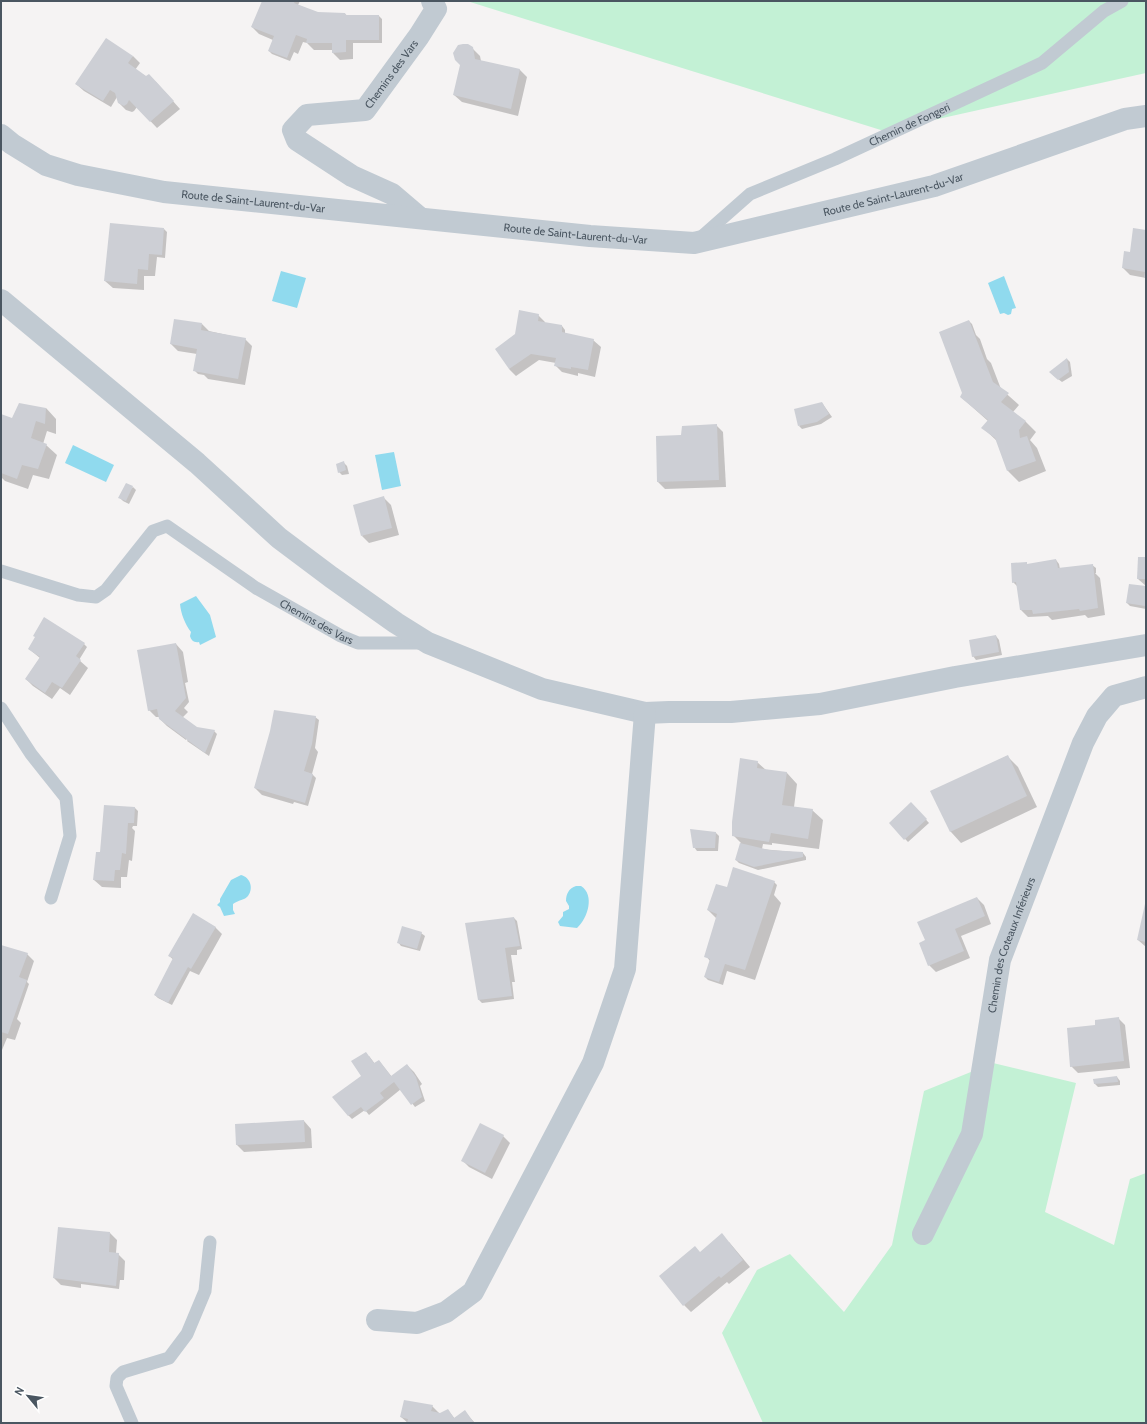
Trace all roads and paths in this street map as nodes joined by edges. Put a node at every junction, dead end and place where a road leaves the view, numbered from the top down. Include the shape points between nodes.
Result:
1 (432, 1) edge
2 (1122, 1) edge
3 (1146, 116) edge
4 (1, 135) edge
5 (419, 218) junction
6 (694, 243) junction
7 (1, 300) edge
8 (1, 570) edge
9 (428, 643) junction
10 (1146, 645) edge
11 (1146, 687) edge
12 (1, 708) edge
13 (645, 713) junction
14 (50, 898) dead end
15 (923, 1234) dead end
16 (210, 1242) dead end
17 (377, 1320) dead end
18 (132, 1423) edge

1 - 5 street, Chemins des Vars via 436,9 365,110 307,115 293,130 297,140 352,176 392,194
2 - 6 lane, Chemin de Fongeri via 1104,11 1042,63 835,159 750,194
3 - 6 street, Route de Saint-Laurent-du-Var via 1125,119 934,186
4 - 5 street, Route de Saint-Laurent-du-Var via 46,165 78,175 164,192
5 - 6 street, Route de Saint-Laurent-du-Var via 590,236
7 - 9 street via 197,463 279,538 396,623
8 - 9 lane, Chemins des Vars via 78,596 96,597 106,590 153,531 167,526 256,588 358,644
9 - 13 street via 542,689
10 - 13 street via 955,677 820,704 731,712
11 - 15 street, Chemin des Coteaux Inférieurs via 1114,696 1097,716 1083,744 1000,960 972,1134
12 - 14 lane via 31,754 66,798 70,836
13 - 17 street via 625,969 593,1063 473,1292 446,1312 417,1323
16 - 18 lane via 205,1291 187,1334 169,1358 124,1372 117,1378 116,1386

